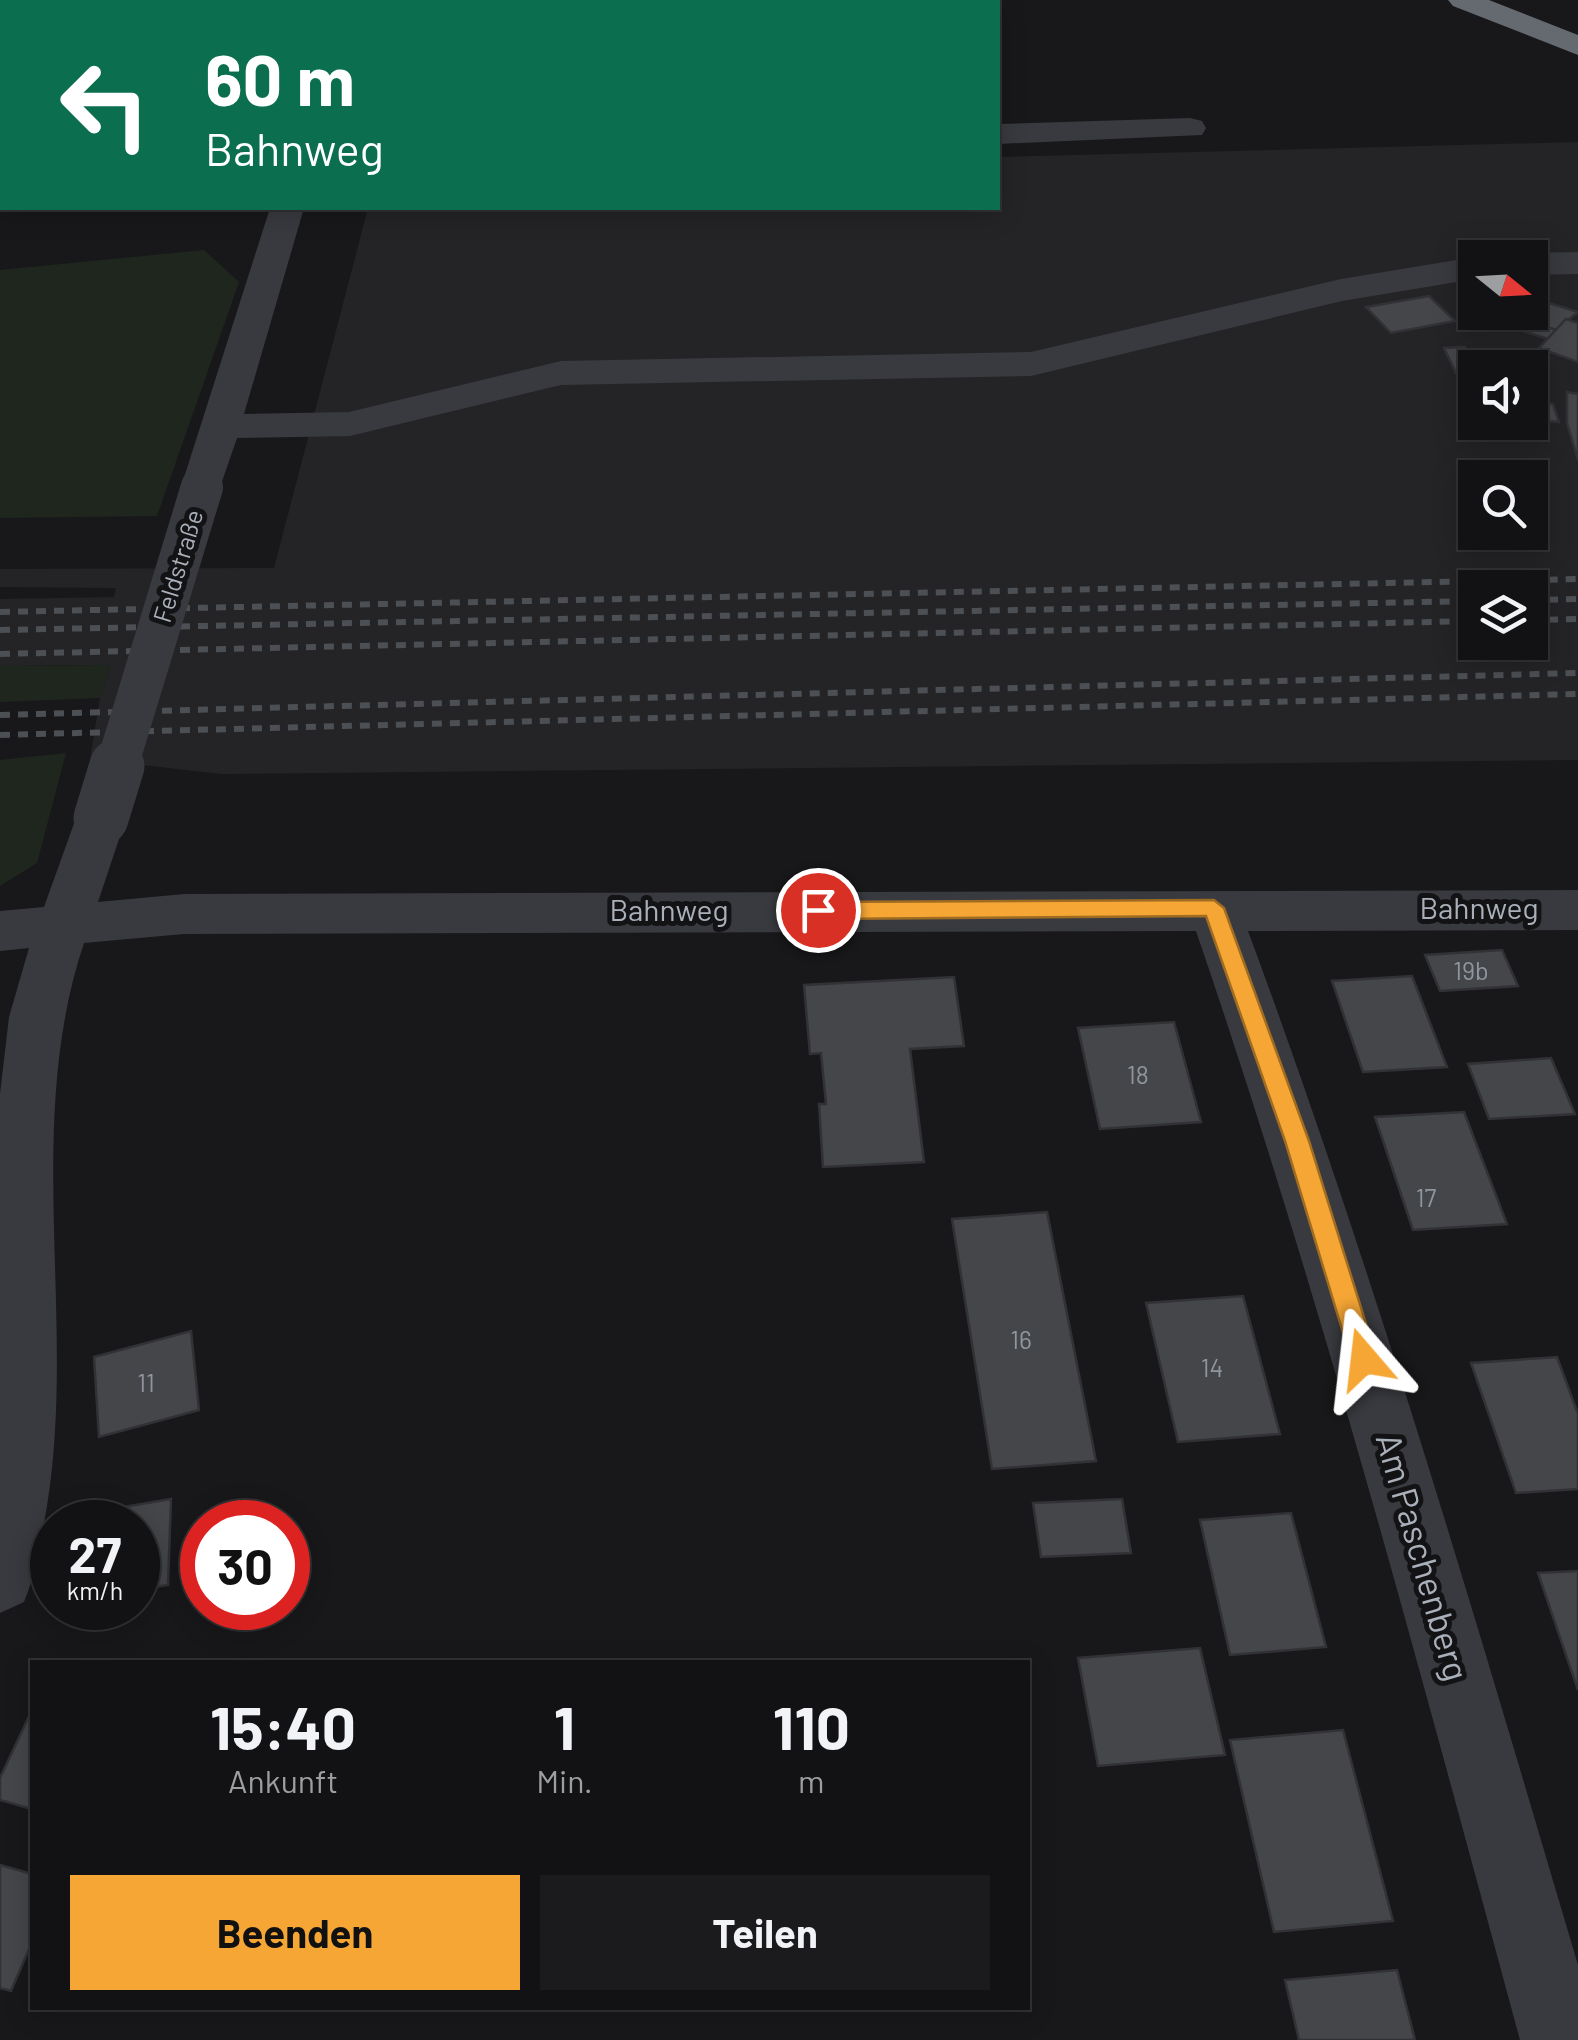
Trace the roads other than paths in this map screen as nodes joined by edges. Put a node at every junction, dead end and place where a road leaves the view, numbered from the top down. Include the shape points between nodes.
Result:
1 (1463, 0) edge
2 (1528, 0) edge
3 (1578, 20) edge
4 (1578, 46) edge
5 (1190, 128) dead end
6 (1000, 134) edge
7 (285, 210) edge
8 (1578, 263) edge
9 (1548, 264) edge
10 (1458, 271) edge
11 (221, 426) junction
12 (1214, 908) junction
13 (1578, 910) edge
14 (64, 924) junction
15 (0, 931) edge
16 (0, 1578) edge
17 (1560, 2040) edge

1 - 4 highway
2 - 3 highway
5 - 6 street
7 - 11 street, Feldstraße
8 - 9 street
10 - 11 street via 1340,290 1031,364 561,374 350,424
11 - 14 street, Feldstraße, bridge
12 - 13 street, Bahnweg
12 - 14 street, Bahnweg via 184,914
12 - 17 street, Am Paschenberg via 1297,1141 1397,1468
14 - 15 street, Bahnweg
14 - 16 street, Feldstraße via 43,985 32,1051 24,1444

